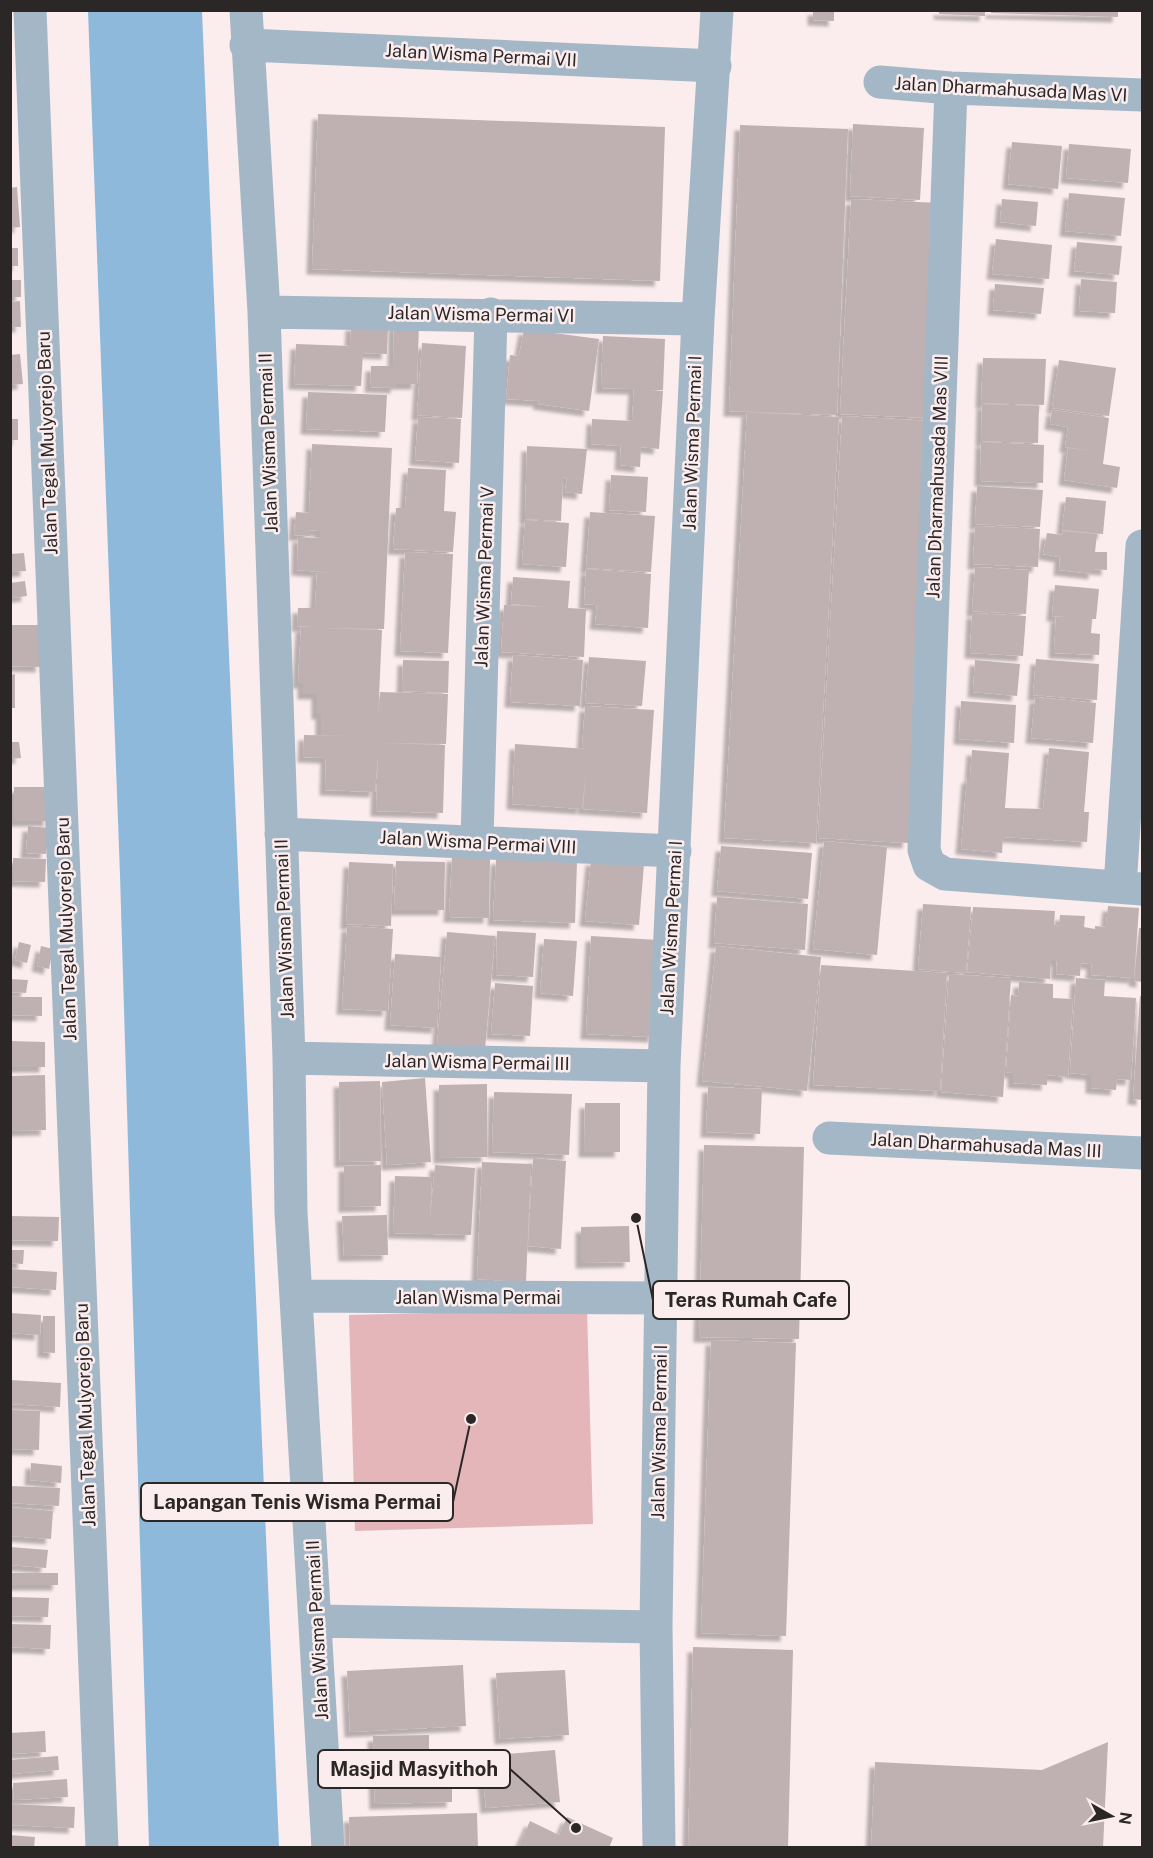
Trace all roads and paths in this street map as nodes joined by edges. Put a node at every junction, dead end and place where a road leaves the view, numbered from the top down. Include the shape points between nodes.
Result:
1 (30, 10) edge
2 (246, 10) edge
3 (717, 10) edge
4 (246, 45) junction
5 (715, 66) junction
6 (880, 82) dead end
7 (951, 88) junction
8 (1143, 95) edge
9 (264, 312) junction
10 (491, 314) junction
11 (698, 319) junction
12 (1143, 546) edge
13 (281, 834) junction
14 (477, 841) junction
15 (675, 851) junction
16 (1131, 888) edge
17 (289, 1058) junction
18 (664, 1066) junction
19 (829, 1138) dead end
20 (1143, 1153) edge
21 (296, 1296) junction
22 (661, 1298) junction
23 (317, 1621) junction
24 (656, 1627) junction
25 (102, 1848) edge
26 (328, 1848) edge
27 (659, 1848) edge

1 - 25 street, Jalan Tegal Mulyorejo Baru
2 - 4 street, Jalan Wisma Permai II
3 - 5 street, Jalan Wisma Permai I
4 - 5 street, Jalan Wisma Permai VII
4 - 9 street, Jalan Wisma Permai II
5 - 11 street, Jalan Wisma Permai I
6 - 7 street, Jalan Dharmahusada Mas VI
7 - 8 street, Jalan Dharmahusada Mas VI
7 - 16 street, Jalan Dharmahusada Mas VIII via 924,850 928,866 945,874
9 - 10 street, Jalan Wisma Permai VI
9 - 13 street, Jalan Wisma Permai II
10 - 11 street, Jalan Wisma Permai VI
10 - 14 street, Jalan Wisma Permai V
11 - 15 street, Jalan Wisma Permai I
12 - 16 street
13 - 14 street, Jalan Wisma Permai VIII
13 - 17 street, Jalan Wisma Permai II
14 - 15 street, Jalan Wisma Permai VIII
15 - 18 street, Jalan Wisma Permai I
17 - 18 street, Jalan Wisma Permai III
17 - 21 street, Jalan Wisma Permai II
18 - 22 street, Jalan Wisma Permai I
19 - 20 street, Jalan Dharmahusada Mas III
21 - 22 street, Jalan Wisma Permai
21 - 23 street, Jalan Wisma Permai II
22 - 24 street, Jalan Wisma Permai I
23 - 24 street
23 - 26 street, Jalan Wisma Permai II
24 - 27 street, Jalan Wisma Permai I

